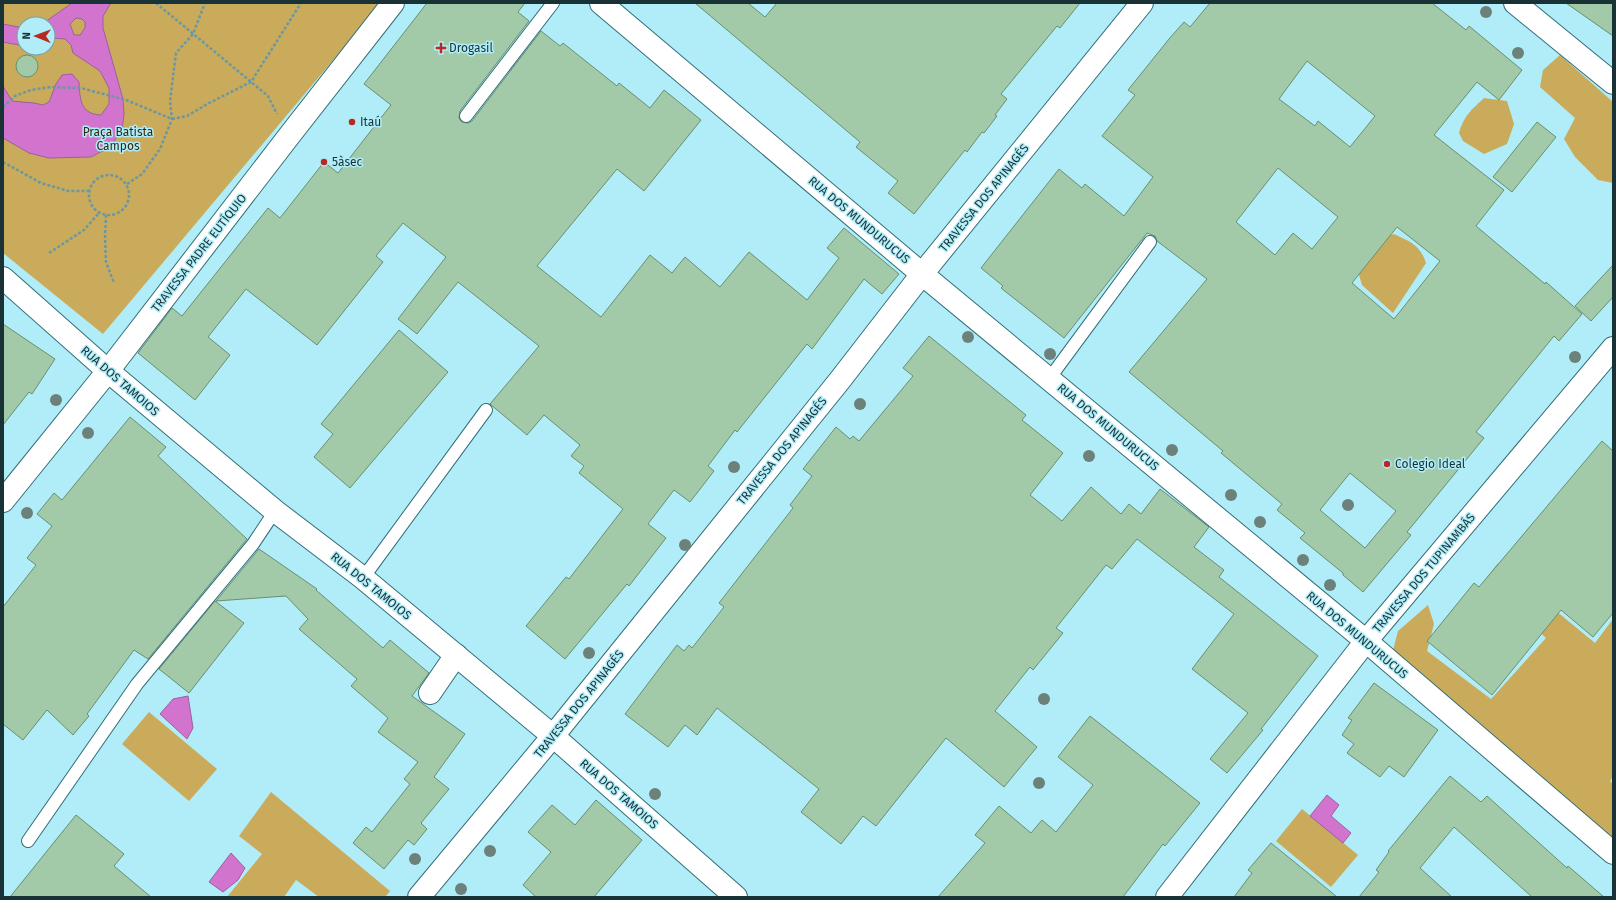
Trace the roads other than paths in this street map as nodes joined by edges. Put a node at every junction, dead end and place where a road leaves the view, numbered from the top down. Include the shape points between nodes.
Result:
1 (393, 3) edge
2 (553, 3) edge
3 (601, 3) edge
4 (1142, 3) edge
5 (1515, 3) edge
6 (1613, 83) edge
7 (466, 116) dead end
8 (1150, 242) dead end
9 (922, 274) junction
10 (3, 278) edge
11 (1613, 348) edge
12 (108, 371) junction
13 (1049, 379) junction
14 (486, 410) dead end
15 (3, 501) edge
16 (275, 511) junction
17 (363, 578) junction
18 (1366, 641) junction
19 (456, 655) junction
20 (430, 693) dead end
21 (553, 736) junction
22 (28, 841) dead end
23 (1613, 853) edge
24 (419, 897) edge
25 (736, 897) edge
26 (1167, 897) edge

1 - 12 street, TRAVESSA PADRE EUTÍQUIO
2 - 7 lane
3 - 9 street, RUA DOS MUNDURUCUS
4 - 9 street, TRAVESSA DOS APINAGÉS
5 - 6 street
8 - 13 lane
9 - 13 street, RUA DOS MUNDURUCUS
9 - 21 street, TRAVESSA DOS APINAGÉS via 840,380
10 - 12 street, RUA DOS TAMOIOS
11 - 18 street, TRAVESSA DOS TUPINAMBÁS
12 - 15 street, TRAVESSA PADRE EUTÍQUIO
12 - 16 street, RUA DOS TAMOIOS
13 - 18 street, RUA DOS MUNDURUCUS
14 - 17 lane
16 - 17 street, RUA DOS TAMOIOS
16 - 22 lane via 253,544 137,684
17 - 19 street, RUA DOS TAMOIOS
18 - 23 street, RUA DOS MUNDURUCUS
18 - 26 street, TRAVESSA DOS TUPINAMBÁS
19 - 20 street
19 - 21 street, RUA DOS TAMOIOS
21 - 24 street, TRAVESSA DOS APINAGÉS
21 - 25 street, RUA DOS TAMOIOS

